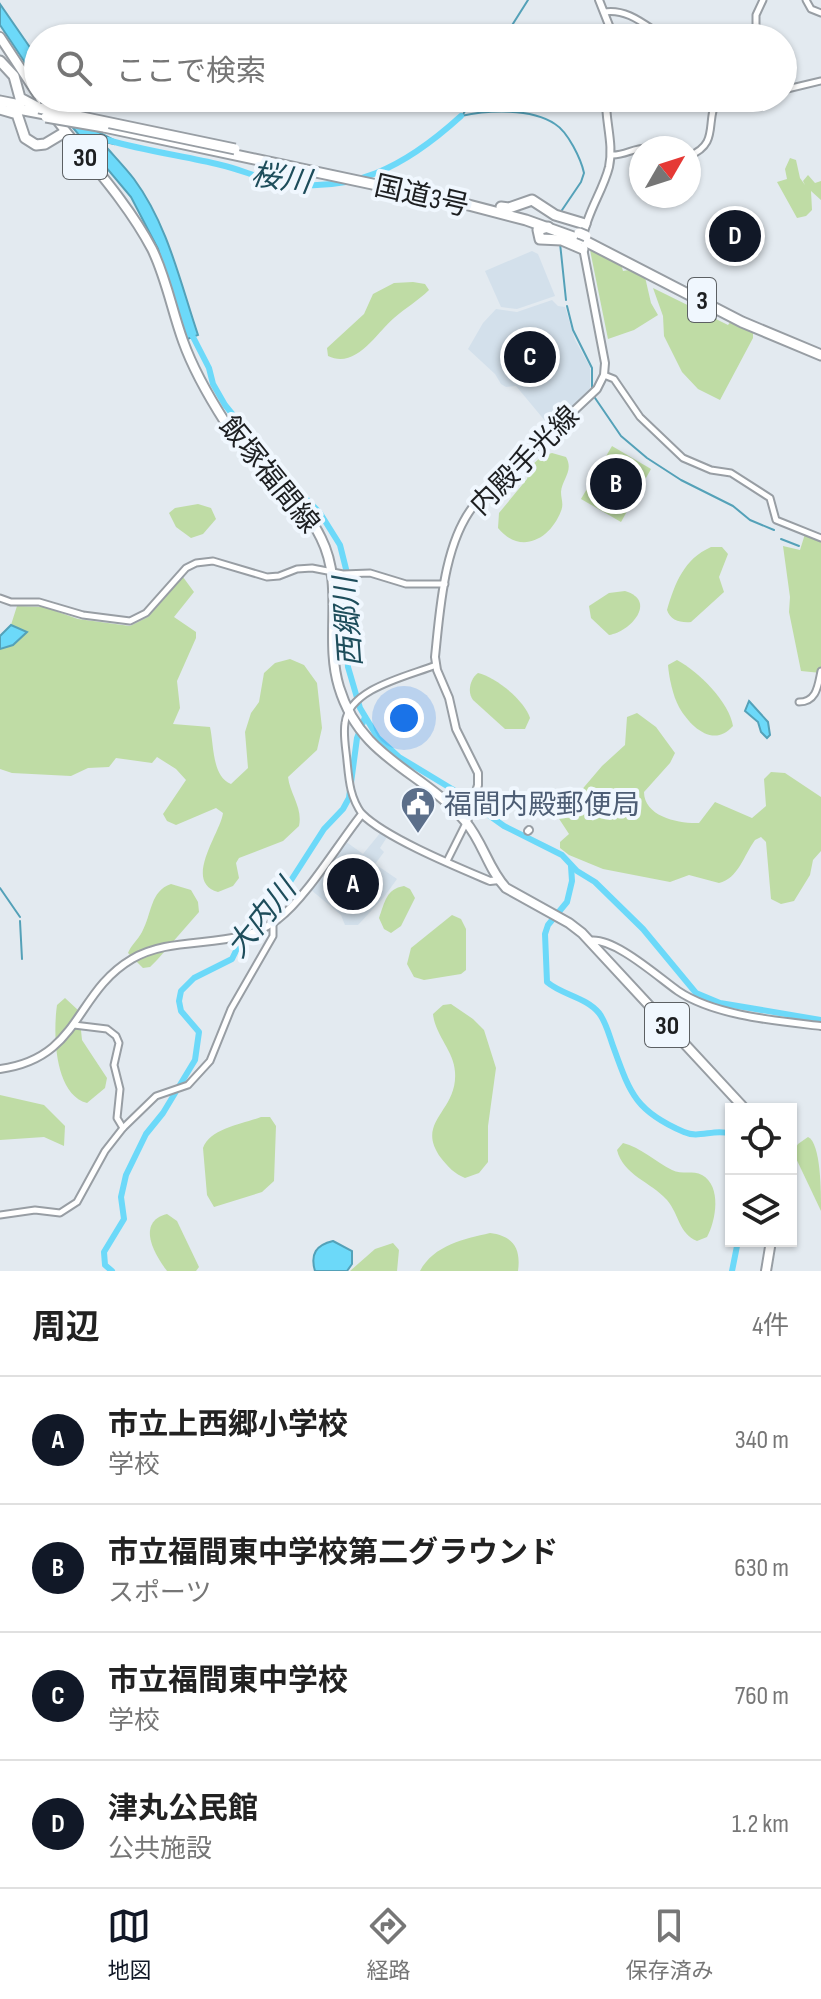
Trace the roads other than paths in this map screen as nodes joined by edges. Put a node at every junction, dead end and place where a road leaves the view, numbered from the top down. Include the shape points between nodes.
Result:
1 (599, 0) edge
2 (763, 0) edge
3 (806, 0) edge
4 (604, 12) junction
5 (821, 13) edge
6 (609, 24) edge
7 (644, 24) edge
8 (756, 24) edge
9 (0, 37) edge
10 (0, 61) edge
11 (24, 76) edge
12 (15, 80) junction
13 (821, 81) edge
14 (797, 87) edge
15 (24, 99) edge
16 (0, 104) edge
17 (24, 105) edge
18 (39, 112) edge
19 (47, 112) edge
20 (60, 112) edge
21 (67, 112) edge
22 (607, 112) edge
23 (712, 112) edge
24 (65, 132) junction
25 (24, 133) junction
26 (701, 150) edge
27 (235, 152) junction
28 (629, 152) edge
29 (611, 155) junction
30 (385, 183) junction
31 (524, 201) junction
32 (501, 207) junction
33 (526, 217) junction
34 (548, 227) junction
35 (583, 237) junction
36 (551, 240) junction
37 (821, 352) edge
38 (604, 375) junction
39 (821, 538) edge
40 (338, 574) junction
41 (446, 584) junction
42 (0, 598) edge
43 (436, 665) junction
44 (821, 671) edge
45 (799, 702) dead end
46 (351, 709) junction
47 (362, 814) junction
48 (467, 823) junction
49 (447, 861) junction
50 (499, 880) junction
51 (273, 923) junction
52 (589, 941) junction
53 (74, 1025) junction
54 (821, 1026) edge
55 (0, 1069) edge
56 (739, 1103) edge
57 (123, 1128) junction
58 (0, 1215) edge
59 (770, 1247) edge
60 (766, 1271) edge

1 - 4 main road
2 - 8 street
3 - 5 street
4 - 6 main road
4 - 7 street via 630,15
9 - 11 main road, 30
10 - 12 highway
12 - 15 highway
12 - 16 highway via 15,96
13 - 14 street
16 - 17 highway, 国道3号 / 3
16 - 25 highway via 17,114
18 - 25 highway
19 - 24 main road, 30
20 - 27 highway, 国道3号 / 3, bridge via 104,127
21 - 27 highway, 国道3号 / 3, bridge
22 - 29 main road
23 - 26 street via 709,139
24 - 25 highway via 39,145
24 - 40 main road, 飯塚福間線 / 30 via 153,252 183,342 219,411 313,524
27 - 30 highway, 国道3号 / 3
28 - 29 street
29 - 35 main road
30 - 32 highway, 国道3号 / 3
30 - 33 highway, 国道3号 / 3
31 - 32 highway
31 - 33 highway via 520,209
31 - 35 highway via 532,200
32 - 33 highway, 国道3号 / 3
33 - 34 highway, 国道3号 / 3
33 - 35 highway, 国道3号 / 3
33 - 36 highway via 537,240
34 - 35 highway, 国道3号 / 3
34 - 36 highway via 540,228 537,236
35 - 36 highway
35 - 37 highway, 国道3号 / 3 via 751,326
35 - 38 main road
38 - 39 street via 614,379 640,417 683,458 737,476 768,496 776,520
38 - 41 main road, 内殿手光線 via 594,391 470,510 454,543
40 - 41 street
40 - 42 street via 304,568 267,577 222,562 196,563 181,572 143,616 125,622
40 - 46 main road, 飯塚福間線 / 30 via 334,664
41 - 43 main road, 内殿手光線
43 - 46 street via 382,684
43 - 48 main road, 内殿手光線 via 456,729 478,773
44 - 45 street via 815,694
46 - 47 street via 345,728 351,792
46 - 48 main road, 飯塚福間線 / 30 via 385,757
47 - 49 main road
47 - 51 main road via 297,900
48 - 49 street
48 - 50 main road, 飯塚福間線 / 30
49 - 50 main road via 490,881
50 - 52 main road, 飯塚福間線 / 30 via 518,897 577,928
51 - 53 main road via 244,935 139,955 107,980
51 - 57 street via 274,933 231,1009 213,1057 183,1087 156,1096
52 - 54 main road via 612,946 706,1005
52 - 56 main road, 飯塚福間線 / 30
53 - 55 main road via 44,1056
53 - 57 street via 107,1029 116,1036 117,1118
57 - 58 street via 69,1209
59 - 60 main road

